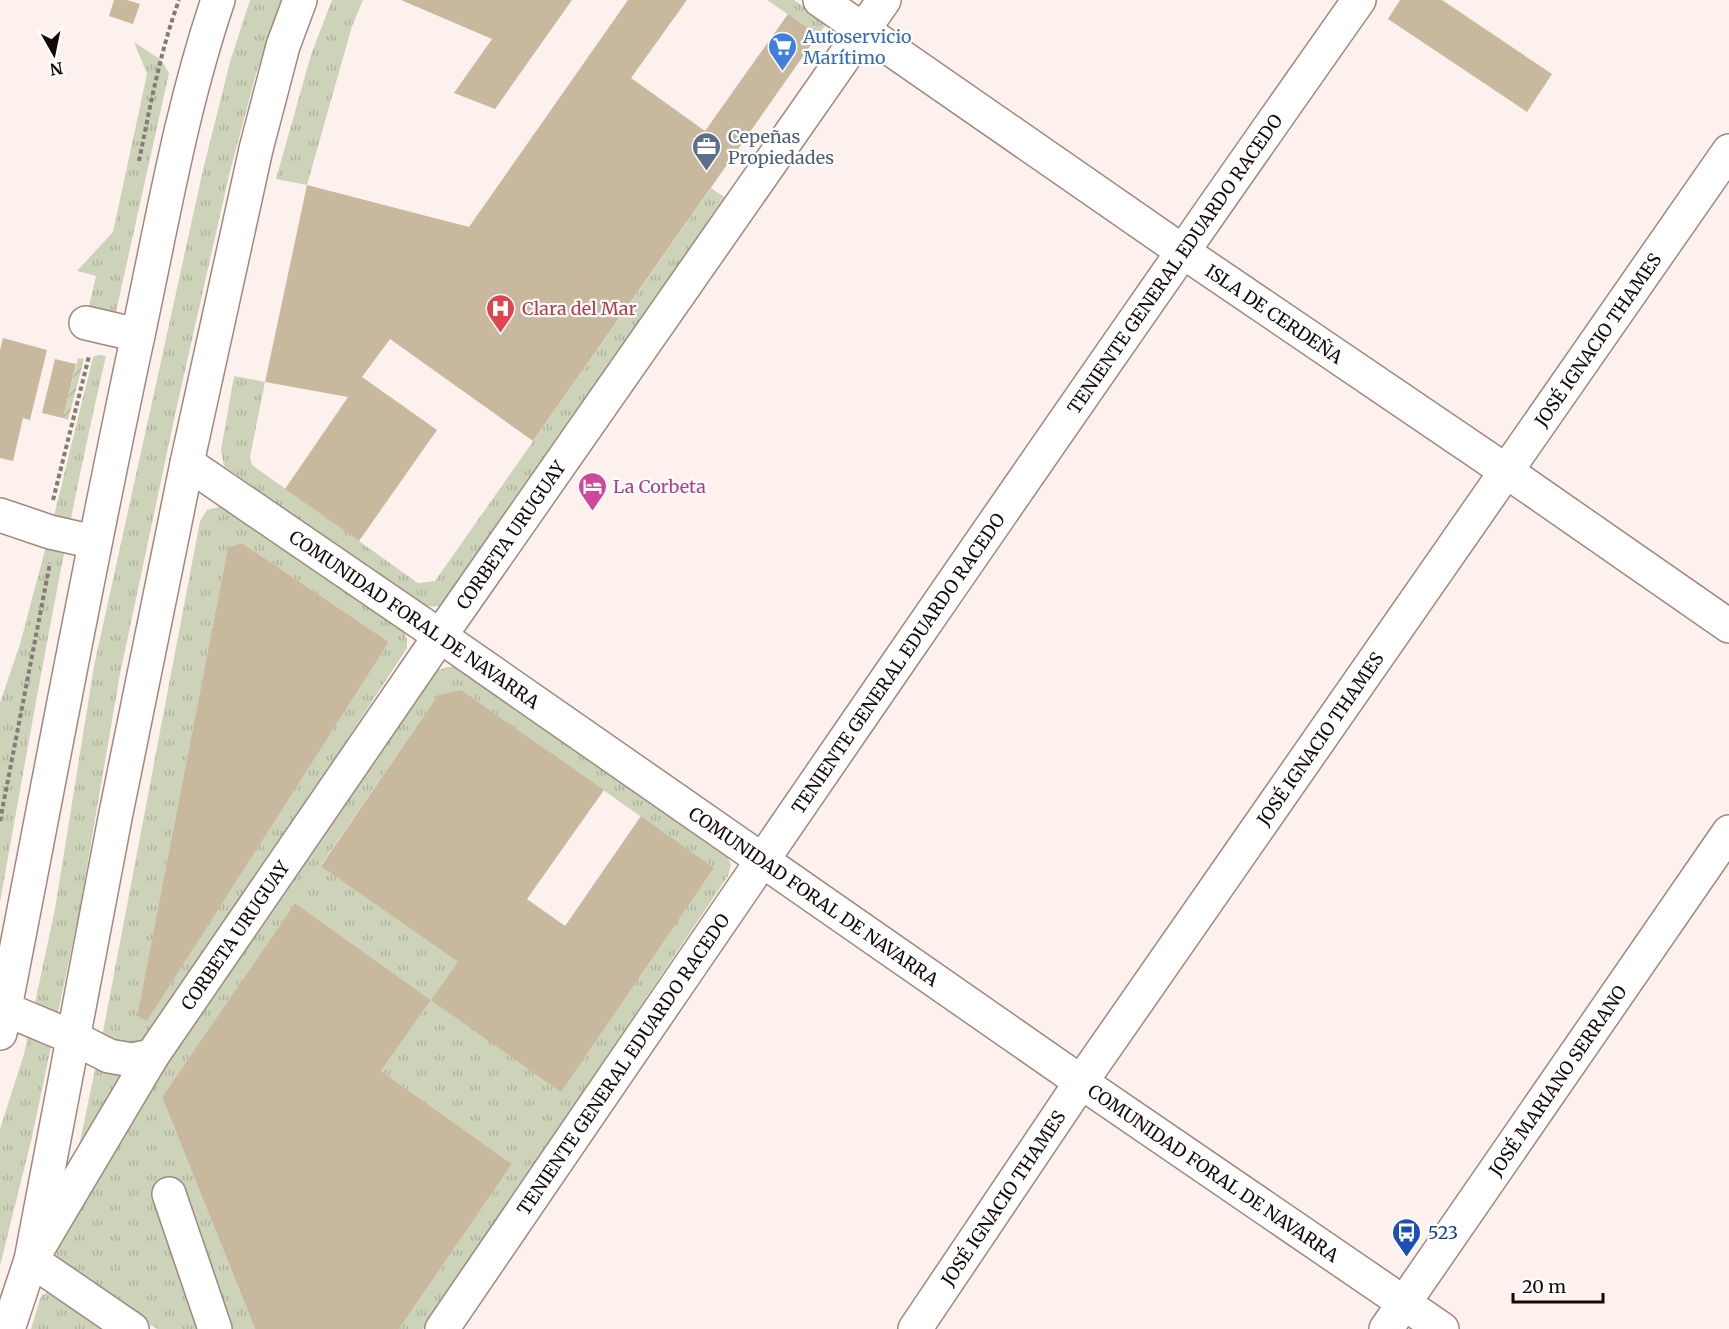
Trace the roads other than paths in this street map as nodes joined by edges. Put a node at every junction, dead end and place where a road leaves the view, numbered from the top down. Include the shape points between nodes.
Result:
1 (218, 0) edge
2 (300, 0) edge
3 (820, 0) edge
4 (884, 0) edge
5 (1359, 0) edge
6 (863, 30) junction
7 (1729, 151) edge
8 (1182, 251) junction
9 (187, 463) junction
10 (1506, 471) junction
11 (0, 515) edge
12 (94, 542) junction
13 (1729, 626) edge
14 (440, 636) junction
15 (1729, 832) edge
16 (762, 861) junction
17 (2, 1021) edge
18 (74, 1038) junction
19 (152, 1056) junction
20 (1081, 1082) junction
21 (170, 1194) dead end
22 (31, 1260) junction
23 (1404, 1302) junction
24 (8, 1329) edge
25 (132, 1329) edge
26 (215, 1329) edge
27 (442, 1329) edge
28 (915, 1329) edge
29 (1386, 1329) edge
30 (1442, 1329) edge

1 - 12 street via 181,128 110,329
2 - 9 street via 283,46 256,150
3 - 6 street, ISLA DE CERDEÑA
4 - 6 street, CORBETA URUGUAY
5 - 8 street, TENIENTE GENERAL EDUARDO RACEDO
6 - 8 street, ISLA DE CERDEÑA
6 - 14 street, CORBETA URUGUAY
7 - 10 street, JOSÉ IGNACIO THAMES
8 - 10 street, ISLA DE CERDEÑA
8 - 16 street, TENIENTE GENERAL EDUARDO RACEDO
9 - 14 street, COMUNIDAD FORAL DE NAVARRA
9 - 18 street
10 - 13 street, ISLA DE CERDEÑA
10 - 20 street, JOSÉ IGNACIO THAMES
11 - 12 street
12 - 17 street
14 - 16 street, COMUNIDAD FORAL DE NAVARRA
14 - 19 street, CORBETA URUGUAY
15 - 23 street, JOSÉ MARIANO SERRANO
16 - 20 street, COMUNIDAD FORAL DE NAVARRA
16 - 27 street, TENIENTE GENERAL EDUARDO RACEDO
17 - 18 street
18 - 19 street via 120,1059
18 - 22 street
19 - 22 street, CORBETA URUGUAY
20 - 23 street, COMUNIDAD FORAL DE NAVARRA
20 - 28 street, JOSÉ IGNACIO THAMES
21 - 26 street
22 - 24 street
22 - 25 street
23 - 29 street, JOSÉ MARIANO SERRANO
23 - 30 street, COMUNIDAD FORAL DE NAVARRA

